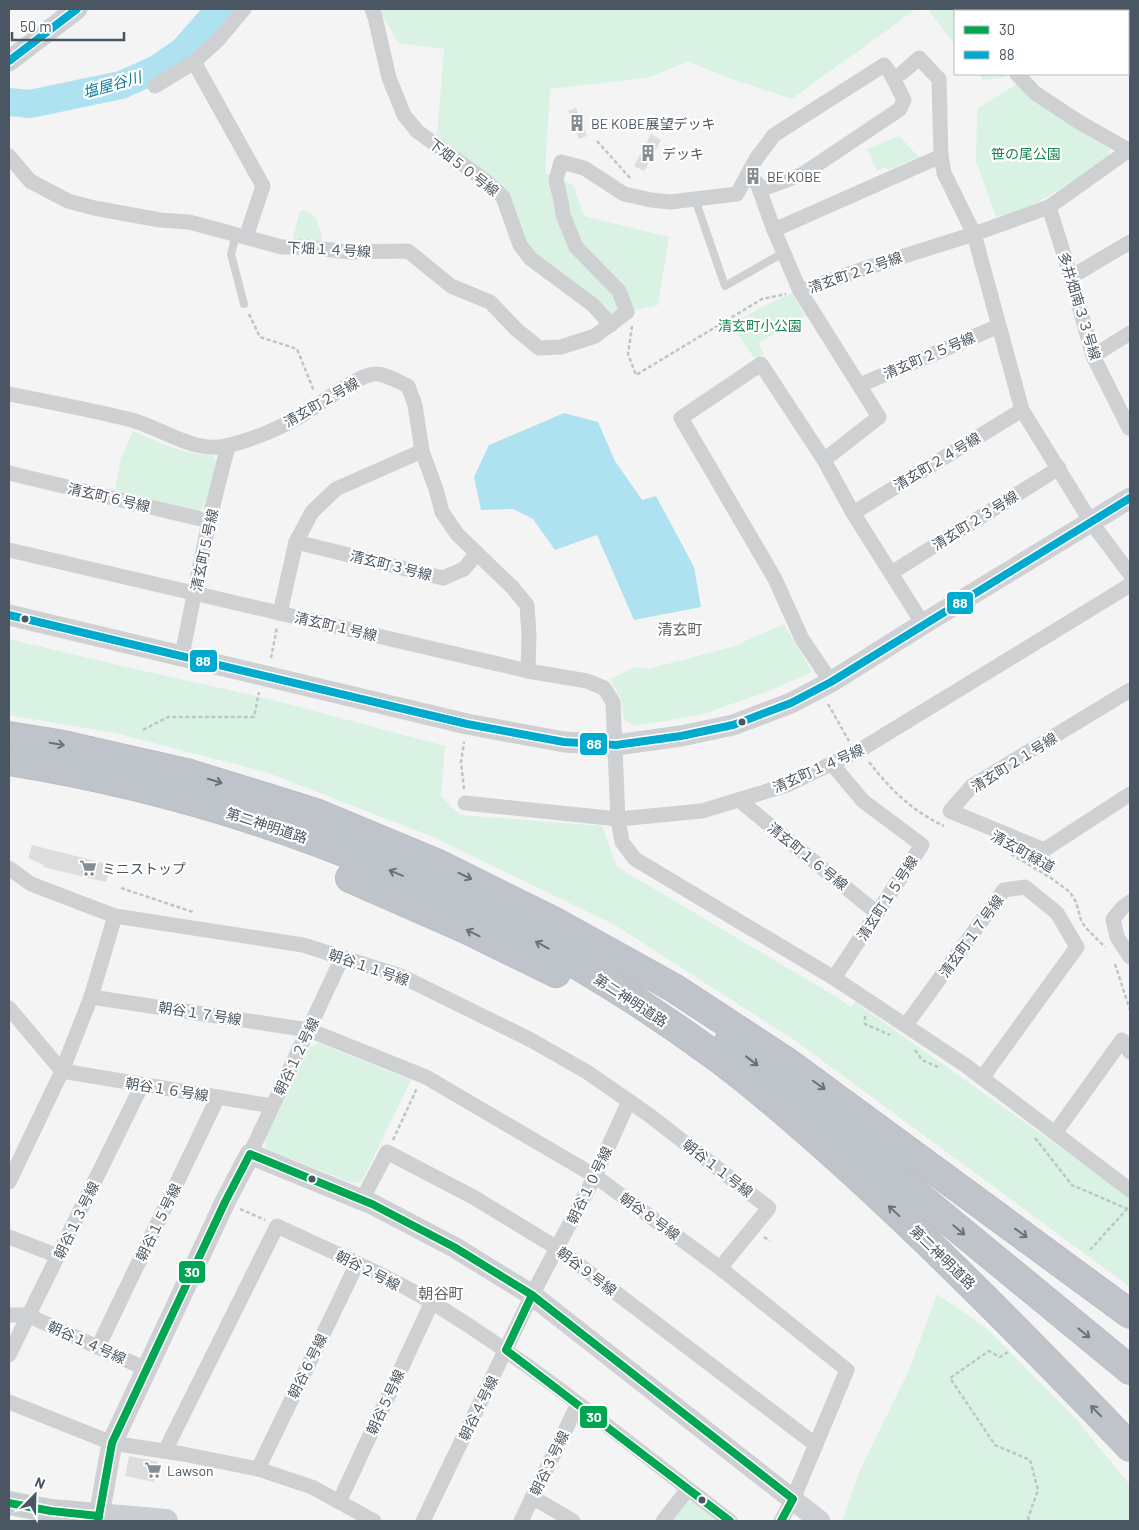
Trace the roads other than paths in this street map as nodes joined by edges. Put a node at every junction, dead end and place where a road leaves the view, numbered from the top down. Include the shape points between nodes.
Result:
1 (77, 9) edge
2 (244, 9) edge
3 (372, 9) edge
4 (9, 61) edge
5 (194, 62) junction
6 (902, 73) dead end
7 (1018, 75) edge
8 (155, 86) dead end
9 (1130, 151) edge
10 (9, 156) edge
11 (941, 156) junction
12 (743, 185) junction
13 (760, 190) junction
14 (695, 199) junction
15 (1049, 207) junction
16 (249, 228) dead end
17 (774, 230) junction
18 (974, 234) junction
19 (236, 235) junction
20 (1130, 242) edge
21 (783, 252) junction
22 (1071, 277) junction
23 (800, 291) junction
24 (244, 304) road end
25 (611, 324) junction
26 (999, 326) junction
27 (1130, 333) edge
28 (1094, 356) junction
29 (860, 385) junction
30 (9, 394) edge
31 (1022, 410) junction
32 (1130, 428) edge
33 (228, 446) junction
34 (422, 451) junction
35 (824, 460) junction
36 (1059, 468) junction
37 (9, 473) edge
38 (1130, 498) edge
39 (853, 512) junction
40 (209, 521) junction
41 (1091, 522) junction
42 (296, 542) junction
43 (9, 550) edge
44 (477, 553) junction
45 (890, 573) junction
46 (1130, 574) edge
47 (1130, 585) edge
48 (195, 593) junction
49 (280, 613) junction
50 (9, 615) edge
51 (923, 624) junction
52 (182, 655) junction
53 (528, 671) junction
54 (1130, 690) edge
55 (829, 692) junction
56 (9, 736) edge
57 (616, 745) junction
58 (9, 761) edge
59 (832, 764) junction
60 (1130, 794) edge
61 (740, 800) junction
62 (465, 803) road end
63 (618, 818) junction
64 (9, 868) edge
65 (350, 878) dead end
66 (492, 889) junction
67 (1130, 902) edge
68 (877, 913) junction
69 (115, 916) junction
70 (1130, 957) edge
71 (342, 958) junction
72 (834, 978) junction
73 (91, 997) junction
74 (9, 1008) edge
75 (906, 1025) junction
76 (309, 1030) junction
77 (1130, 1052) edge
78 (62, 1071) junction
79 (982, 1078) junction
80 (142, 1085) junction
81 (218, 1097) junction
82 (629, 1101) junction
83 (774, 1104) junction
84 (272, 1106) junction
85 (1054, 1133) junction
86 (250, 1154) junction
87 (595, 1176) junction
88 (9, 1182) edge
89 (1130, 1189) edge
90 (362, 1200) junction
91 (9, 1237) edge
92 (557, 1248) junction
93 (58, 1256) junction
94 (357, 1264) junction
95 (720, 1268) junction
96 (532, 1295) junction
97 (432, 1302) junction
98 (1130, 1314) edge
99 (9, 1315) edge
100 (27, 1315) junction
101 (98, 1347) junction
102 (506, 1350) junction
103 (9, 1354) edge
104 (146, 1369) junction
105 (1130, 1370) edge
106 (9, 1402) edge
107 (578, 1404) junction
108 (112, 1443) junction
109 (816, 1445) junction
110 (1130, 1446) edge
111 (165, 1451) junction
112 (258, 1469) junction
113 (688, 1489) junction
114 (532, 1497) junction
115 (793, 1499) junction
116 (9, 1502) edge
117 (339, 1502) junction
118 (99, 1518) edge
119 (166, 1521) edge
120 (374, 1521) edge
121 (423, 1521) edge
122 (521, 1521) edge
123 (573, 1521) edge
124 (664, 1521) edge
125 (730, 1521) edge
126 (781, 1521) edge
127 (820, 1521) edge

1 - 4 street
2 - 5 street
3 - 25 street, 下畑５０号線 via 389,78 404,115 417,131 488,182 503,197 520,245 531,259 593,305
5 - 8 street
5 - 16 street via 263,186
6 - 11 street via 919,58 939,79
7 - 9 street via 1035,93
9 - 15 street, 清玄町２２号線
10 - 19 street, 下畑１４号線 via 30,181 68,201 160,220 189,222
11 - 17 street
11 - 18 street via 944,173
12 - 13 street via 757,183
12 - 13 street via 774,135 884,65 904,100 900,109 803,174
12 - 14 street via 737,194
13 - 17 street
14 - 21 lane via 725,286
14 - 25 street, 下畑１４号線 via 670,202 624,194 584,168 561,162 556,180 563,215 576,247 619,292 627,312
15 - 18 street, 清玄町２２号線
15 - 22 street, 多井畑南３３号線
17 - 21 street
18 - 23 street, 清玄町２２号線
18 - 26 street
19 - 24 lane via 231,254
19 - 25 street, 下畑１４号線 via 282,247 349,252 408,251 451,286 490,302 538,348 561,347 595,336
20 - 22 street
21 - 23 street
22 - 28 street, 多井畑南３３号線
23 - 29 street, 清玄町２２号線
26 - 29 street, 清玄町２５号線
26 - 31 street
27 - 28 street
28 - 32 street, 多井畑南３３号線
29 - 35 street, 清玄町２２号線 via 879,417
30 - 33 street, 清玄町２号線 via 135,421 182,441 210,447
31 - 36 street
31 - 39 street, 清玄町２４号線
33 - 34 street, 清玄町２号線 via 268,433 298,418 356,380 376,374 408,386 415,405
33 - 40 street, 清玄町５号線
34 - 42 street via 336,489 312,512
34 - 44 street, 清玄町２号線 via 442,512 456,534
35 - 39 street
35 - 55 street via 761,364 680,418 775,579
36 - 41 street
36 - 45 street, 清玄町２３号線
37 - 40 street, 清玄町６号線
38 - 41 street
39 - 45 street
40 - 48 street, 清玄町５号線
41 - 46 street
41 - 51 street
42 - 44 street, 清玄町３号線 via 442,578 464,569
42 - 49 street
43 - 48 street, 清玄町１号線
44 - 53 street, 清玄町２号線 via 527,605
45 - 51 street
47 - 59 street, 清玄町１４号線 via 858,752
48 - 49 street, 清玄町１号線
48 - 52 street, 清玄町５号線
49 - 53 street, 清玄町１号線
50 - 52 street
51 - 55 street
52 - 57 street via 467,724 564,742
53 - 57 street, 清玄町１号線 via 587,681 604,688 613,702
54 - 60 street, 清玄町２１号線 via 972,786 950,811 1044,850
55 - 57 street via 732,725
56 -> 66 highway, 第二神明道路 via 127,758 254,793 378,838
57 - 63 street, 清玄町１号線
83 -> 58 highway, 第二神明道路 via 718,1058 605,982 530,939 420,884 303,836 173,795
59 - 61 street, 清玄町１４号線 via 787,785
59 - 68 street, 清玄町１５号線 via 863,801 922,845
61 - 63 street, 清玄町１４号線 via 702,811
61 - 68 street, 清玄町１６号線
62 - 63 street, 清玄町１４号線
63 - 72 street, 清玄町１号線 via 622,842 635,859
64 - 69 street, 朝谷１１号線 via 31,884
83 -> 65 highway via 630,1014 549,970
66 -> 98 highway, 第二神明道路 via 619,956 729,1023 840,1100
66 -> 105 highway, 第二神明道路 via 616,965 731,1044
67 - 70 street via 1113,919
68 - 72 street, 清玄町１５号線
69 - 71 street, 朝谷１１号線 via 303,945
69 - 73 street
71 - 76 street, 朝谷１２号線
71 - 82 street, 朝谷１１号線 via 401,976 462,1005 587,1072
72 - 75 street, 清玄町１号線
73 - 76 street, 朝谷１７号線
73 - 78 street
74 - 78 street
75 - 79 street, 清玄町１号線
75 - 79 street, 清玄町１７号線 via 1004,890 1025,887 1057,913 1077,947
76 - 84 street, 朝谷１２号線
76 - 87 street, 朝谷８号線 via 423,1076
77 - 85 street via 1122,1040
78 - 80 street, 朝谷１６号線
78 - 88 street
79 - 85 street, 清玄町１号線
80 - 81 street, 朝谷１６号線
80 - 93 street, 朝谷１３号線
81 - 84 street, 朝谷１６号線
81 - 101 street, 朝谷１５号線
82 - 87 street, 朝谷１０号線
82 - 95 street, 朝谷１１号線 via 769,1208
110 -> 83 highway, 第二神明道路 via 928,1241 814,1136
84 - 86 street, 朝谷１２号線
85 - 89 street, 清玄町１号線
86 - 90 street
86 - 104 street
87 - 92 street, 朝谷１０号線
87 - 95 street, 朝谷８号線
90 - 92 street, 朝谷９号線 via 387,1152 474,1198
90 - 96 street via 454,1247
91 - 93 street
92 - 96 street, 朝谷１０号線
92 - 109 street, 朝谷９号線
93 - 100 street, 朝谷１３号線
94 - 97 street, 朝谷２号線
94 - 111 street, 朝谷２号線 via 277,1226
94 - 112 street, 朝谷６号線
95 - 109 street, 朝谷８号線 via 847,1370
96 - 102 street, 朝谷４号線
96 - 115 street
97 - 102 street, 朝谷２号線
97 - 117 street, 朝谷５号線
99 - 100 street
100 - 101 street, 朝谷１４号線
100 - 103 street, 朝谷１３号線
101 - 104 street, 朝谷１４号線
102 - 107 street, 朝谷２号線
102 - 121 street, 朝谷４号線
104 - 108 street
106 - 108 street
107 - 113 street, 朝谷２号線
107 - 114 street, 朝谷３号線
108 - 111 street
108 - 118 street
109 - 115 street, 朝谷８号線
111 - 112 street
112 - 117 street via 312,1486
113 - 124 street
113 - 125 street, 朝谷２号線
114 - 122 street, 朝谷３号線
114 - 123 street
115 - 126 street, 朝谷８号線
115 - 127 street
116 - 118 main road
117 - 120 street
118 - 119 main road

